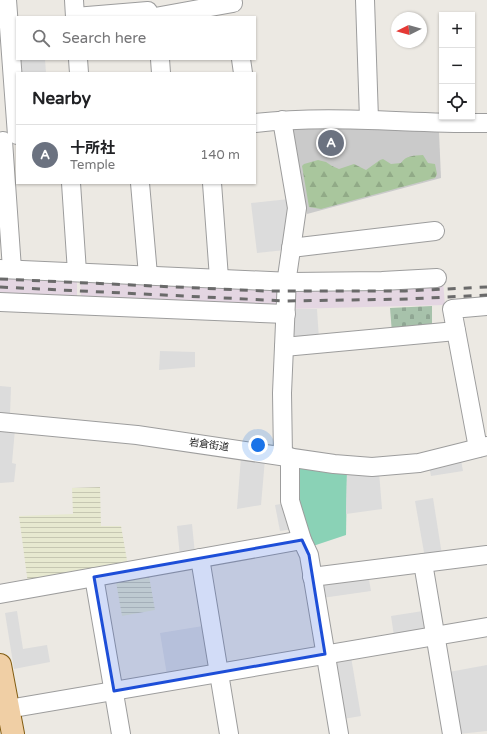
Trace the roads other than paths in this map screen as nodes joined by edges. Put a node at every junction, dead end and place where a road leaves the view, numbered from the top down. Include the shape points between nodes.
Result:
1 (7, 0) edge
2 (74, 0) edge
3 (365, 0) edge
4 (233, 7) edge
5 (151, 11) edge
6 (76, 16) edge
7 (88, 16) edge
8 (78, 60) edge
9 (160, 60) edge
10 (241, 60) edge
11 (80, 72) edge
12 (161, 72) edge
13 (243, 72) edge
14 (369, 119) junction
15 (282, 120) junction
16 (256, 123) edge
17 (487, 123) edge
18 (9, 140) edge
19 (71, 184) edge
20 (140, 184) edge
21 (212, 184) edge
22 (435, 231) dead end
23 (291, 248) junction
24 (6, 269) edge
25 (77, 272) junction
26 (148, 275) junction
27 (219, 278) junction
28 (437, 278) dead end
29 (287, 281) junction
30 (0, 302) edge
31 (487, 306) edge
32 (286, 314) junction
33 (456, 331) junction
34 (284, 347) junction
35 (0, 422) edge
36 (483, 447) edge
37 (287, 456) junction
38 (302, 540) junction
39 (487, 555) edge
40 (200, 558) junction
41 (423, 563) junction
42 (94, 577) junction
43 (312, 577) junction
44 (0, 594) edge
45 (487, 627) edge
46 (435, 636) junction
47 (325, 654) junction
48 (0, 665) edge
49 (218, 673) junction
50 (114, 691) junction
51 (8, 709) junction
52 (13, 734) edge
53 (121, 734) edge
54 (229, 734) edge
55 (339, 734) edge
56 (452, 734) edge

1 - 18 street
2 - 6 street
3 - 14 street
4 - 5 street
5 - 7 street
8 - 11 street
9 - 12 street
10 - 13 street
14 - 15 street
14 - 17 street via 444,124
15 - 16 street
15 - 23 street via 297,208
18 - 24 street
19 - 25 street
20 - 26 street
21 - 27 street
22 - 23 street
23 - 29 street
24 - 25 street
25 - 26 street
26 - 27 street
27 - 29 street
28 - 29 street
29 - 32 street
30 - 32 street
31 - 33 street via 452,309
32 - 34 street
33 - 34 street
33 - 36 street
34 - 37 street via 282,392
35 - 37 street, 岩倉街道 via 137,435
36 - 37 street, 岩倉街道 via 393,467 342,464
37 - 38 street via 290,501
38 - 40 street
38 - 43 street via 309,555
39 - 41 street
40 - 42 street
40 - 49 street
41 - 43 street
41 - 46 street
42 - 44 street
42 - 50 street
43 - 47 street
45 - 46 street
46 - 47 street
46 - 56 street
47 - 49 street
47 - 55 street
48 - 51 main road
49 - 50 street
49 - 54 street
50 - 51 street
50 - 53 street
51 - 52 main road

